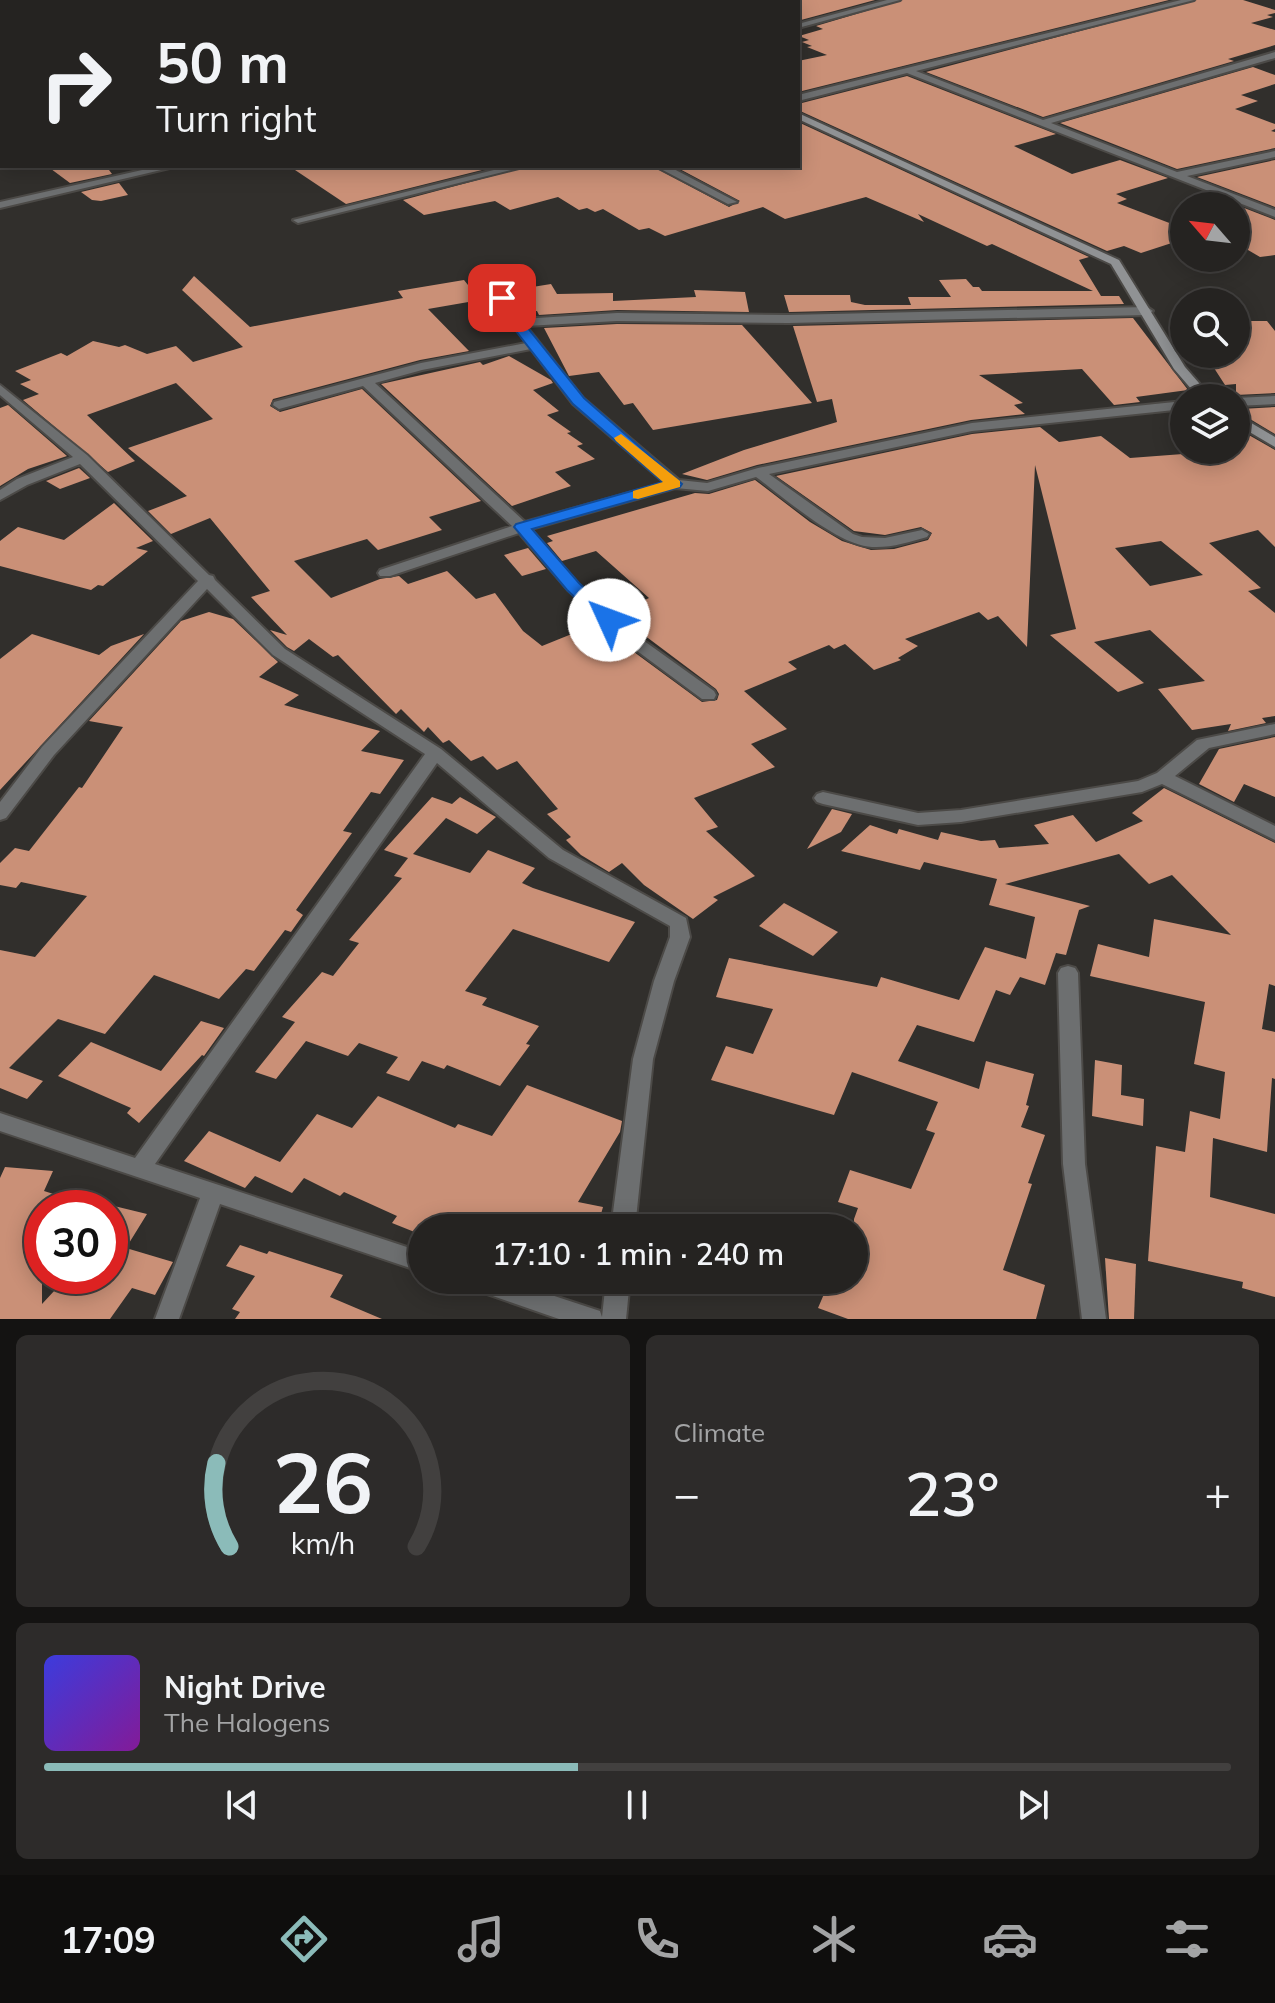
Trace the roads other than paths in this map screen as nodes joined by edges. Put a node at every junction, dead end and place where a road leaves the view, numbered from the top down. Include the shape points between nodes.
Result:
1 (896, 0) edge
2 (1190, 0) edge
3 (800, 25) edge
4 (1275, 55) edge
5 (906, 70) junction
6 (800, 97) edge
7 (800, 117) edge
8 (1043, 123) junction
9 (1275, 154) edge
10 (164, 168) edge
11 (514, 168) edge
12 (664, 168) edge
13 (1177, 175) junction
14 (732, 202) dead end
15 (0, 205) edge
16 (1275, 214) edge
17 (298, 220) dead end
18 (502, 298) dead end
19 (1147, 311) junction
20 (517, 323) junction
21 (534, 345) junction
22 (367, 383) junction
23 (1192, 384) edge
24 (0, 389) edge
25 (1275, 400) edge
26 (1250, 401) edge
27 (279, 405) dead end
28 (1170, 406) edge
29 (1250, 427) edge
30 (1275, 443) edge
31 (82, 458) junction
32 (758, 472) junction
33 (675, 484) junction
34 (0, 496) edge
35 (522, 527) junction
36 (922, 534) dead end
37 (385, 573) dead end
38 (208, 579) junction
39 (708, 695) dead end
40 (1275, 729) edge
41 (435, 753) junction
42 (1163, 777) junction
43 (6, 796) edge
44 (823, 798) dead end
45 (0, 814) edge
46 (1275, 834) edge
47 (1068, 973) dead end
48 (0, 1122) edge
49 (141, 1167) junction
50 (213, 1192) junction
51 (625, 1214) edge
52 (408, 1257) edge
53 (517, 1294) edge
54 (617, 1294) edge
55 (167, 1319) edge
56 (591, 1319) edge
57 (614, 1319) edge
58 (1094, 1319) edge

1 - 3 street
2 - 5 street
4 - 8 street
5 - 6 street
5 - 8 street
7 - 19 street via 1115,262
8 - 13 street
9 - 13 street
10 - 15 street
11 - 17 street
12 - 14 street
13 - 16 street
18 - 20 street
19 - 20 street via 617,317
19 - 23 street
20 - 21 street
21 - 22 street
21 - 33 street via 578,401
22 - 27 street
22 - 35 street
24 - 31 street
25 - 26 street
28 - 32 street via 972,427
29 - 30 street
31 - 34 street
31 - 38 street
32 - 33 street via 699,488
32 - 36 street via 862,544
33 - 35 street
35 - 37 street
35 - 39 street via 573,587 627,636
38 - 41 street via 279,652
38 - 43 street
40 - 42 street via 1203,744
41 - 49 street
41 - 51 street via 556,854 679,923 680,937 643,1059
42 - 44 street via 1142,786 918,819
42 - 46 street
43 - 45 street
47 - 58 street via 1074,1164
48 - 49 street
49 - 50 street
50 - 52 street
50 - 55 street
53 - 56 street
54 - 57 street

